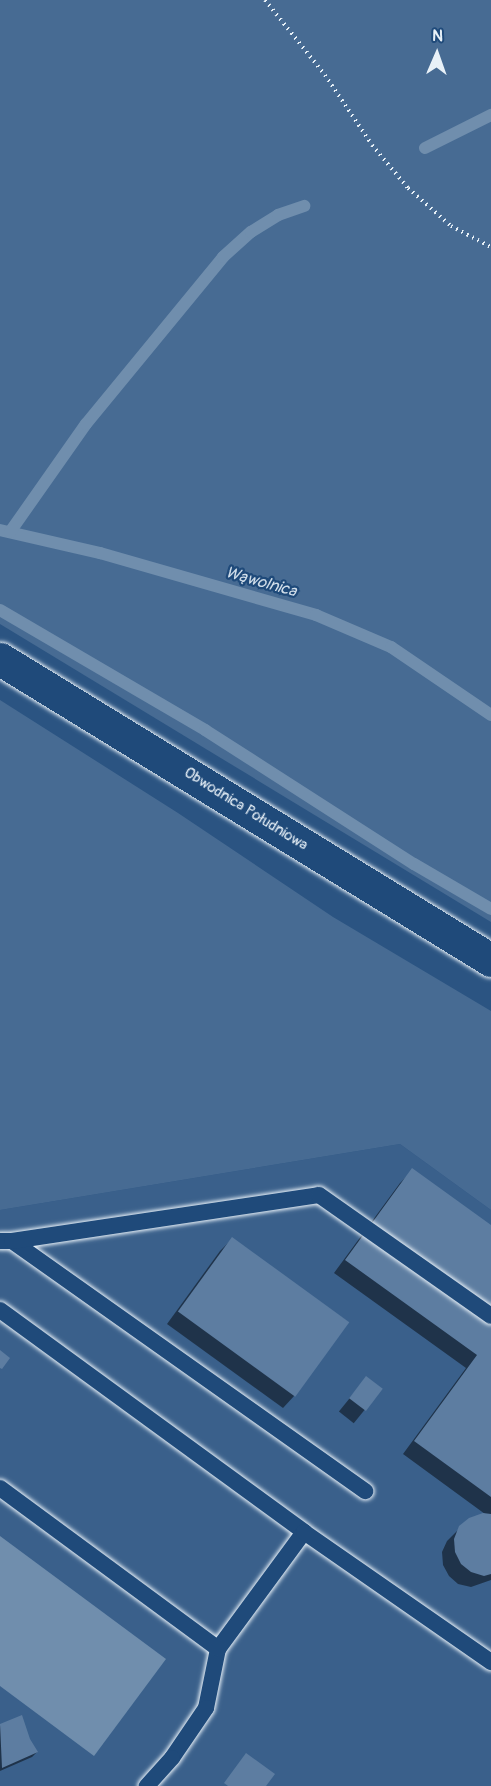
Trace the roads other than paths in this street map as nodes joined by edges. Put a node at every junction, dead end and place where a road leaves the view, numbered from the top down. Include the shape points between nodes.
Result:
1 (0, 659) edge
2 (491, 960) edge
3 (6, 1241) edge
4 (0, 1310) edge
5 (491, 1316) edge
6 (0, 1488) edge
7 (365, 1491) dead end
8 (304, 1532) junction
9 (218, 1649) junction
10 (491, 1662) edge
11 (147, 1786) edge

1 - 2 main road, Obwodnica Południowa
3 - 5 lane via 319,1195
3 - 7 lane
4 - 8 lane
6 - 9 lane
8 - 9 lane
8 - 10 lane
9 - 11 lane via 206,1708 172,1758

